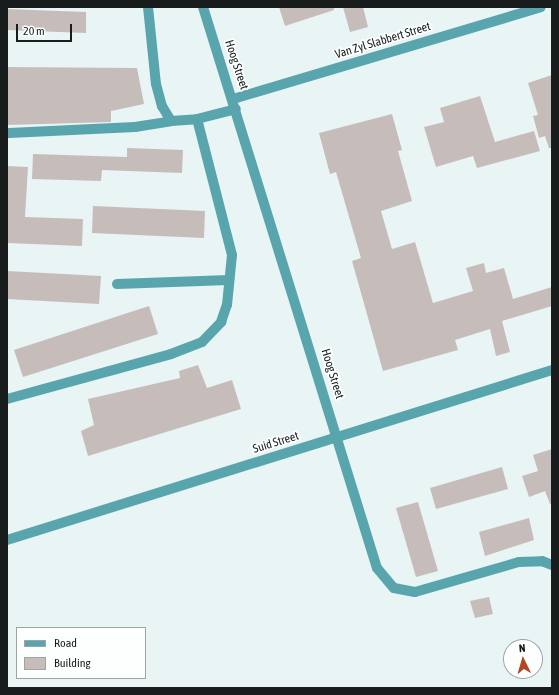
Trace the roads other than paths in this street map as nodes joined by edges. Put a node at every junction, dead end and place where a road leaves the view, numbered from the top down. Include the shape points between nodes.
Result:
1 (148, 7) edge
2 (203, 7) edge
3 (540, 7) edge
4 (235, 104) junction
5 (197, 119) junction
6 (171, 121) junction
7 (9, 133) dead end
8 (229, 280) junction
9 (117, 284) dead end
10 (552, 370) edge
11 (7, 399) edge
12 (338, 437) junction
13 (7, 540) edge
14 (551, 563) edge

1 - 6 street via 156,84 162,106
2 - 4 street, Hoog Street
3 - 4 street, Van Zyl Slabbert Street
4 - 5 street, Van Zyl Slabbert Street
4 - 12 street, Hoog Street
5 - 6 street, Van Zyl Slabbert Street
5 - 8 street via 227,228 232,255
6 - 7 street, Van Zyl Slabbert Street via 136,127
8 - 9 street
8 - 11 street via 227,305 221,322 202,342 171,354
10 - 12 street, Suid Street
12 - 13 street, Suid Street
12 - 14 street, Hoog Street via 377,568 394,588 415,592 519,562

